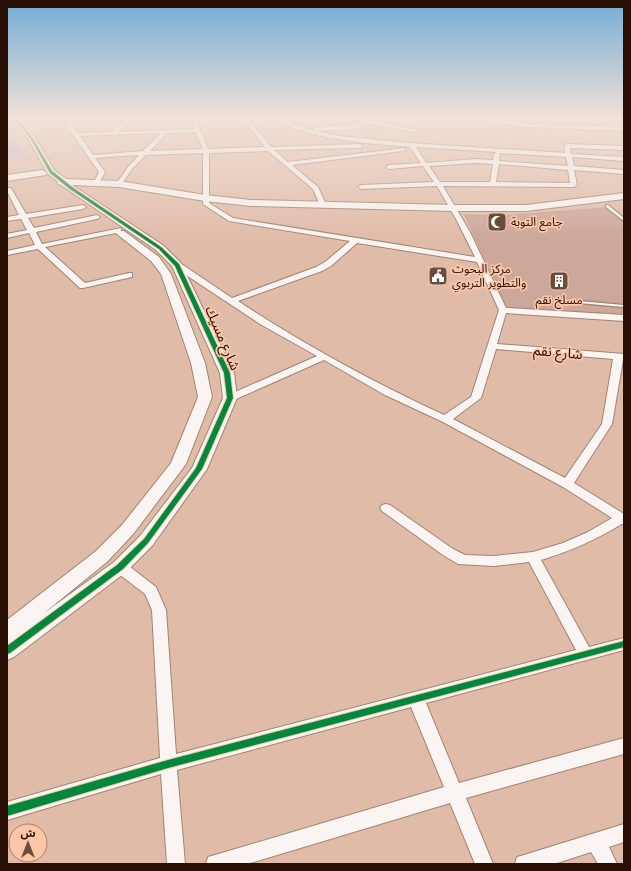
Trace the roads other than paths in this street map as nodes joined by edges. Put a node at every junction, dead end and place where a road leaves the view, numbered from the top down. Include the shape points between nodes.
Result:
1 (43, 159) edge
2 (92, 159) edge
3 (139, 159) edge
4 (206, 159) edge
5 (281, 159) edge
6 (315, 159) edge
7 (421, 159) edge
8 (497, 159) edge
9 (570, 159) edge
10 (34, 160) dead end
11 (497, 162) junction
12 (287, 164) junction
13 (423, 164) junction
14 (389, 167) dead end
15 (571, 168) junction
16 (624, 172) edge
17 (43, 174) junction
18 (7, 178) edge
19 (97, 182) junction
20 (493, 183) junction
21 (119, 184) junction
22 (440, 184) junction
23 (62, 185) junction
24 (360, 187) dead end
25 (9, 191) edge
26 (624, 196) edge
27 (206, 201) junction
28 (624, 203) edge
29 (323, 204) junction
30 (607, 206) junction
31 (83, 207) junction
32 (456, 211) junction
33 (24, 217) junction
34 (97, 217) junction
35 (7, 219) edge
36 (624, 220) edge
37 (118, 230) junction
38 (32, 231) junction
39 (7, 236) edge
40 (356, 240) junction
41 (40, 248) junction
42 (7, 253) edge
43 (480, 260) junction
44 (177, 265) junction
45 (129, 275) dead end
46 (556, 300) dead end
47 (231, 301) junction
48 (624, 306) edge
49 (502, 310) junction
50 (624, 318) edge
51 (492, 346) junction
52 (324, 357) junction
53 (621, 357) edge
54 (230, 398) junction
55 (446, 419) junction
56 (567, 484) junction
57 (386, 508) dead end
58 (623, 519) edge
59 (533, 557) junction
60 (120, 567) junction
61 (7, 631) edge
62 (624, 644) edge
63 (7, 651) edge
64 (586, 655) junction
65 (416, 699) junction
66 (624, 746) edge
67 (168, 764) junction
68 (454, 793) junction
69 (7, 811) edge
70 (624, 833) edge
71 (596, 842) junction
72 (176, 864) edge
73 (215, 864) edge
74 (484, 864) edge
75 (524, 864) edge
76 (608, 864) edge

1 - 23 street, شارع مسيك
2 - 19 street via 102,172
3 - 21 street
4 - 27 street
5 - 12 street
6 - 12 street
7 - 13 street
8 - 11 street
9 - 15 street
10 - 17 street, شارع مسيك
11 - 13 street
11 - 15 street
11 - 20 street
12 - 29 street via 316,188
13 - 14 street
13 - 22 street
15 - 16 street
15 - 20 street via 574,185
17 - 18 street
17 - 23 street, شارع مسيك
19 - 21 street
19 - 23 street
20 - 22 street
21 - 27 street
22 - 24 street
22 - 32 street
23 - 27 street via 129,190
23 - 31 street, شارع مسيك
23 - 44 street, شارع مسيك via 160,248
25 - 33 street
26 - 32 street via 526,208
27 - 29 street
27 - 32 street via 241,208
27 - 40 street via 231,220
28 - 30 street
29 - 32 street
30 - 32 street via 528,213
30 - 36 lane
31 - 33 street
31 - 34 street, شارع مسيك
32 - 43 street
33 - 35 street
33 - 38 street
34 - 37 street, شارع مسيك
34 - 38 street
37 - 41 street
37 - 61 street, شارع مسيك via 155,259 166,274 198,363 205,397 178,464 128,529 102,556
38 - 39 street
38 - 41 street
40 - 43 street
40 - 47 street via 319,269
41 - 42 street
41 - 45 street via 83,286
43 - 49 street
44 - 47 street
44 - 54 street, شارع مسيك via 227,373
46 - 48 lane
47 - 52 street
49 - 50 street
49 - 51 street
51 - 53 street, شارع نقم
51 - 55 street via 476,398
52 - 54 street
52 - 55 street via 389,393
53 - 56 street via 607,424
54 - 60 street via 199,469 146,541
55 - 56 street
56 - 58 street
57 - 59 street via 463,560 494,561
58 - 59 street via 567,547
59 - 64 street
60 - 63 street
60 - 67 street via 151,591 159,610
62 - 64 street
64 - 65 street
65 - 67 street
65 - 68 street
66 - 68 street
67 - 69 street
67 - 72 street
68 - 73 street
68 - 74 street
70 - 71 street
71 - 75 street
71 - 76 street

